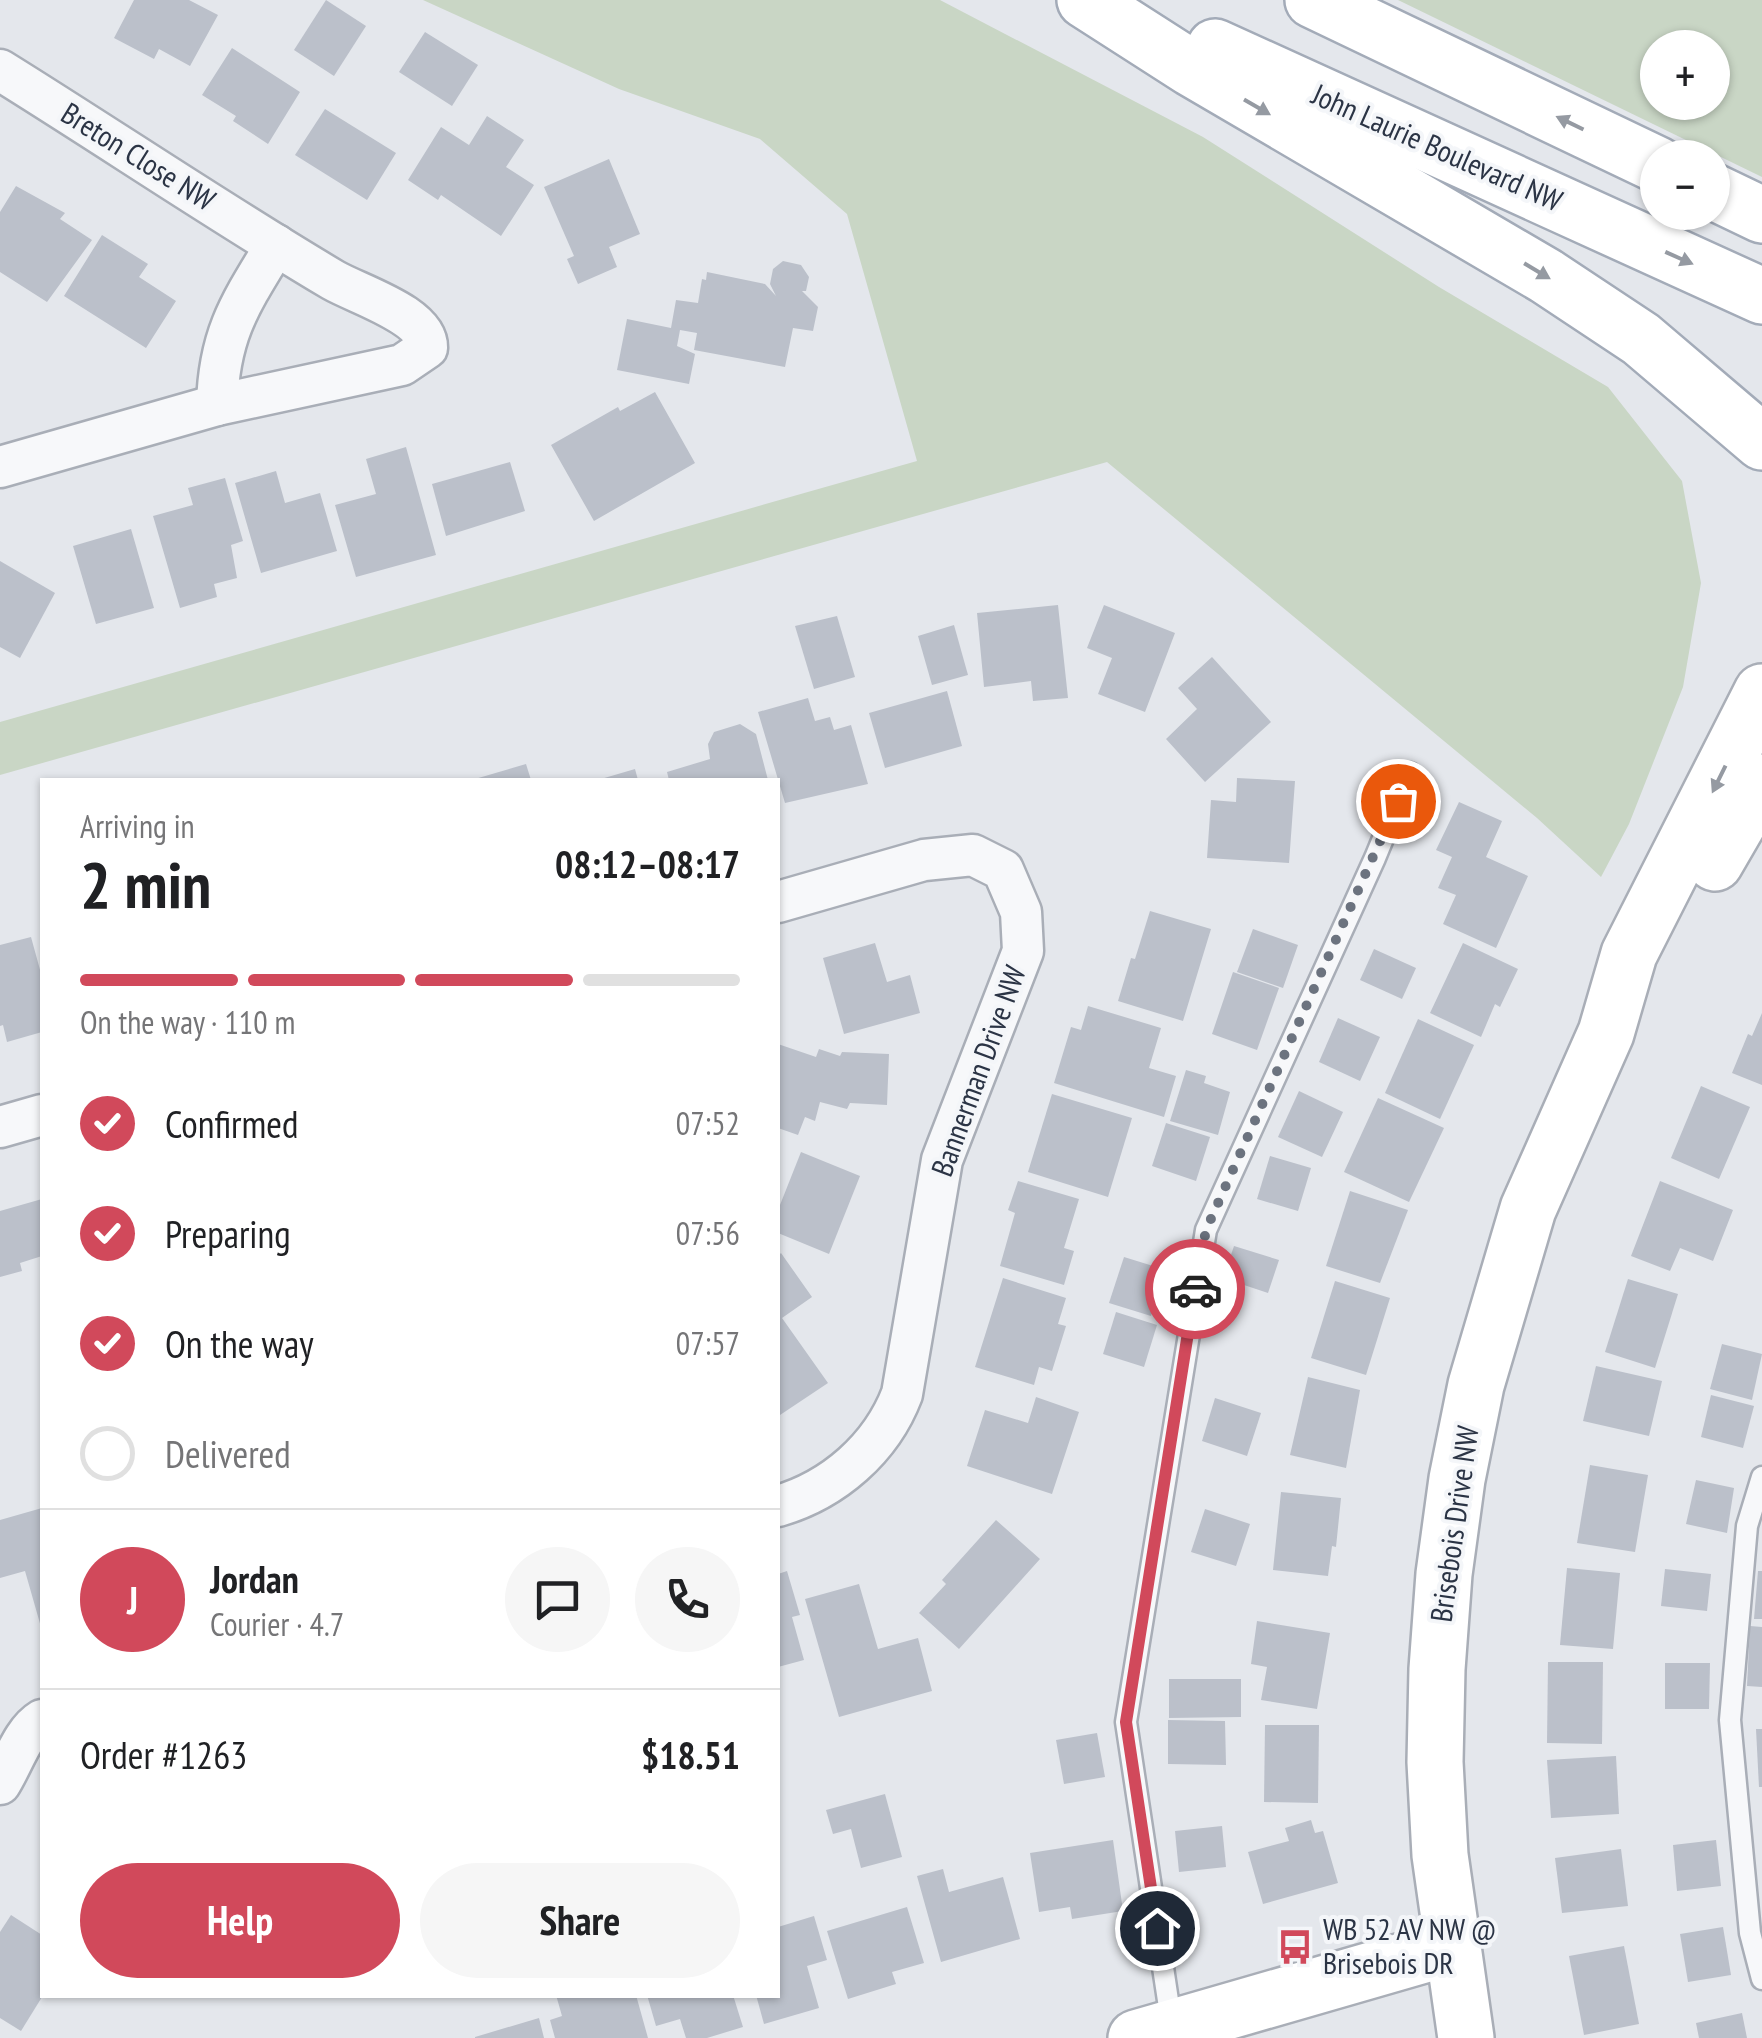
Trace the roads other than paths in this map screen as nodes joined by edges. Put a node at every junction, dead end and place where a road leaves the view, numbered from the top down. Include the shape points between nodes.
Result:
1 (1085, 0) edge
2 (1112, 0) edge
3 (1313, 0) edge
4 (0, 70) edge
5 (1640, 156) edge
6 (1730, 200) edge
7 (1762, 215) edge
8 (276, 246) junction
9 (1762, 296) edge
10 (218, 405) junction
11 (1762, 442) edge
12 (0, 467) edge
13 (1762, 692) edge
14 (1410, 772) dead end
15 (1762, 782) edge
16 (780, 901) edge
17 (1606, 1033) junction
18 (40, 1115) edge
19 (0, 1127) edge
20 (1762, 1477) edge
21 (780, 1505) edge
22 (40, 1722) edge
23 (0, 1784) edge
24 (1451, 1947) junction
25 (1762, 1979) edge
26 (1161, 2035) edge
27 (1466, 2038) edge

1 -> 11 street via 1546,276 1641,339
2 -> 9 street, John Laurie Boulevard NW
5 -> 3 street
4 - 8 street, Breton Close NW
6 - 7 street
8 - 10 street via 235,313 218,367
8 - 10 street, Breton Close NW via 418,323 428,336 427,348 402,365
10 - 12 street, Breton Close NW
13 -> 17 street, Brisebois Drive NW via 1629,954
14 - 26 lane via 1206,1230 1126,1722
15 - 17 street, Brisebois Drive NW via 1656,978
16 - 21 street, Bannerman Drive NW via 924,860 973,855 1004,870 1020,912 1023,951 942,1160 894,1413 839,1477
17 - 24 street, Brisebois Drive NW via 1528,1210 1476,1385 1457,1479 1437,1670 1440,1855
18 - 19 street
20 - 25 lane via 1747,1526 1730,1720 1750,1933
22 - 23 street
24 - 26 street
24 - 27 street, Brisebois Drive NW

